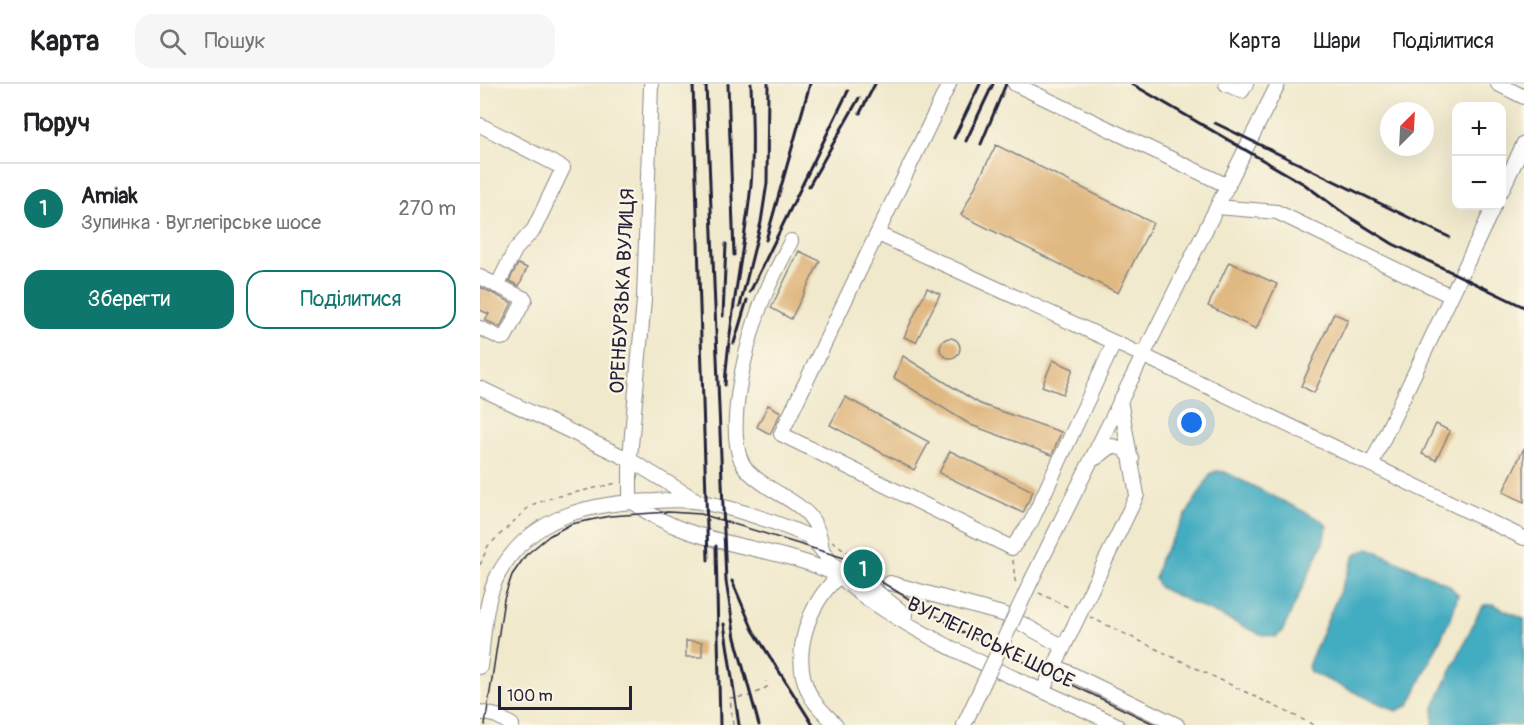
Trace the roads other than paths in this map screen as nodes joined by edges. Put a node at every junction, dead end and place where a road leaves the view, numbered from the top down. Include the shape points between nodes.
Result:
1 (651, 84) edge
2 (949, 84) edge
3 (1015, 84) edge
4 (1226, 84) edge
5 (1246, 84) edge
6 (1278, 84) edge
7 (1497, 84) edge
8 (1524, 97) edge
9 (480, 125) edge
10 (1524, 143) edge
11 (1506, 181) edge
12 (1228, 186) junction
13 (1217, 207) junction
14 (1492, 210) edge
15 (878, 234) junction
16 (791, 241) dead end
17 (480, 277) edge
18 (498, 286) junction
19 (1451, 296) junction
20 (480, 328) edge
21 (1114, 342) junction
22 (1142, 355) junction
23 (480, 388) edge
24 (1120, 400) junction
25 (1132, 459) junction
26 (630, 460) junction
27 (1371, 465) junction
28 (1087, 467) junction
29 (631, 501) junction
30 (699, 501) junction
31 (1524, 538) edge
32 (822, 551) junction
33 (835, 570) junction
34 (890, 583) dead end
35 (1064, 647) junction
36 (480, 666) edge
37 (1055, 666) junction
38 (1043, 690) junction
39 (480, 712) edge
40 (512, 725) edge
41 (836, 725) edge
42 (964, 725) edge
43 (1117, 725) edge
44 (1177, 725) edge

1 - 26 street, ОРЕНБУРЗЬКА ВУЛИЦЯ via 644,300
2 - 15 street
3 - 12 street
4 - 5 street via 1242,92
6 - 12 street
7 - 8 street
9 - 18 street via 563,168 534,229 515,249
10 - 11 street
12 - 13 street
13 - 19 street via 1277,212
13 - 22 street
14 - 19 street
15 - 21 street
15 - 21 street via 781,434 1012,549 1031,522
16 - 32 street via 760,306 751,335 739,389 738,452 749,472 807,511 818,526
17 - 18 street
18 - 20 street via 525,299 505,337
19 - 27 street
21 - 22 street
22 - 24 street
22 - 27 street
23 - 26 street
24 - 25 street
24 - 28 street
25 - 28 street via 1124,449 1112,446
25 - 35 street via 1137,487 1134,504
26 - 29 street, ОРЕНБУРЗЬКА ВУЛИЦЯ
26 - 30 street
27 - 31 street
28 - 42 street, bridge
29 - 30 street
29 - 33 street, ВУГЛЕГІРСЬКЕ ШОСЕ via 669,523
29 - 36 street via 565,514 538,529 516,549 493,586
30 - 32 street via 801,533 814,540
32 - 33 street
33 - 38 street, ВУГЛЕГІРСЬКЕ ШОСЕ via 853,574 877,590 919,629
33 - 41 street via 814,605 802,656 803,679 810,696
34 - 35 street via 1006,615
35 - 37 street
37 - 38 street
37 - 44 street
38 - 43 street, ВУГЛЕГІРСЬКЕ ШОСЕ
39 - 40 street

